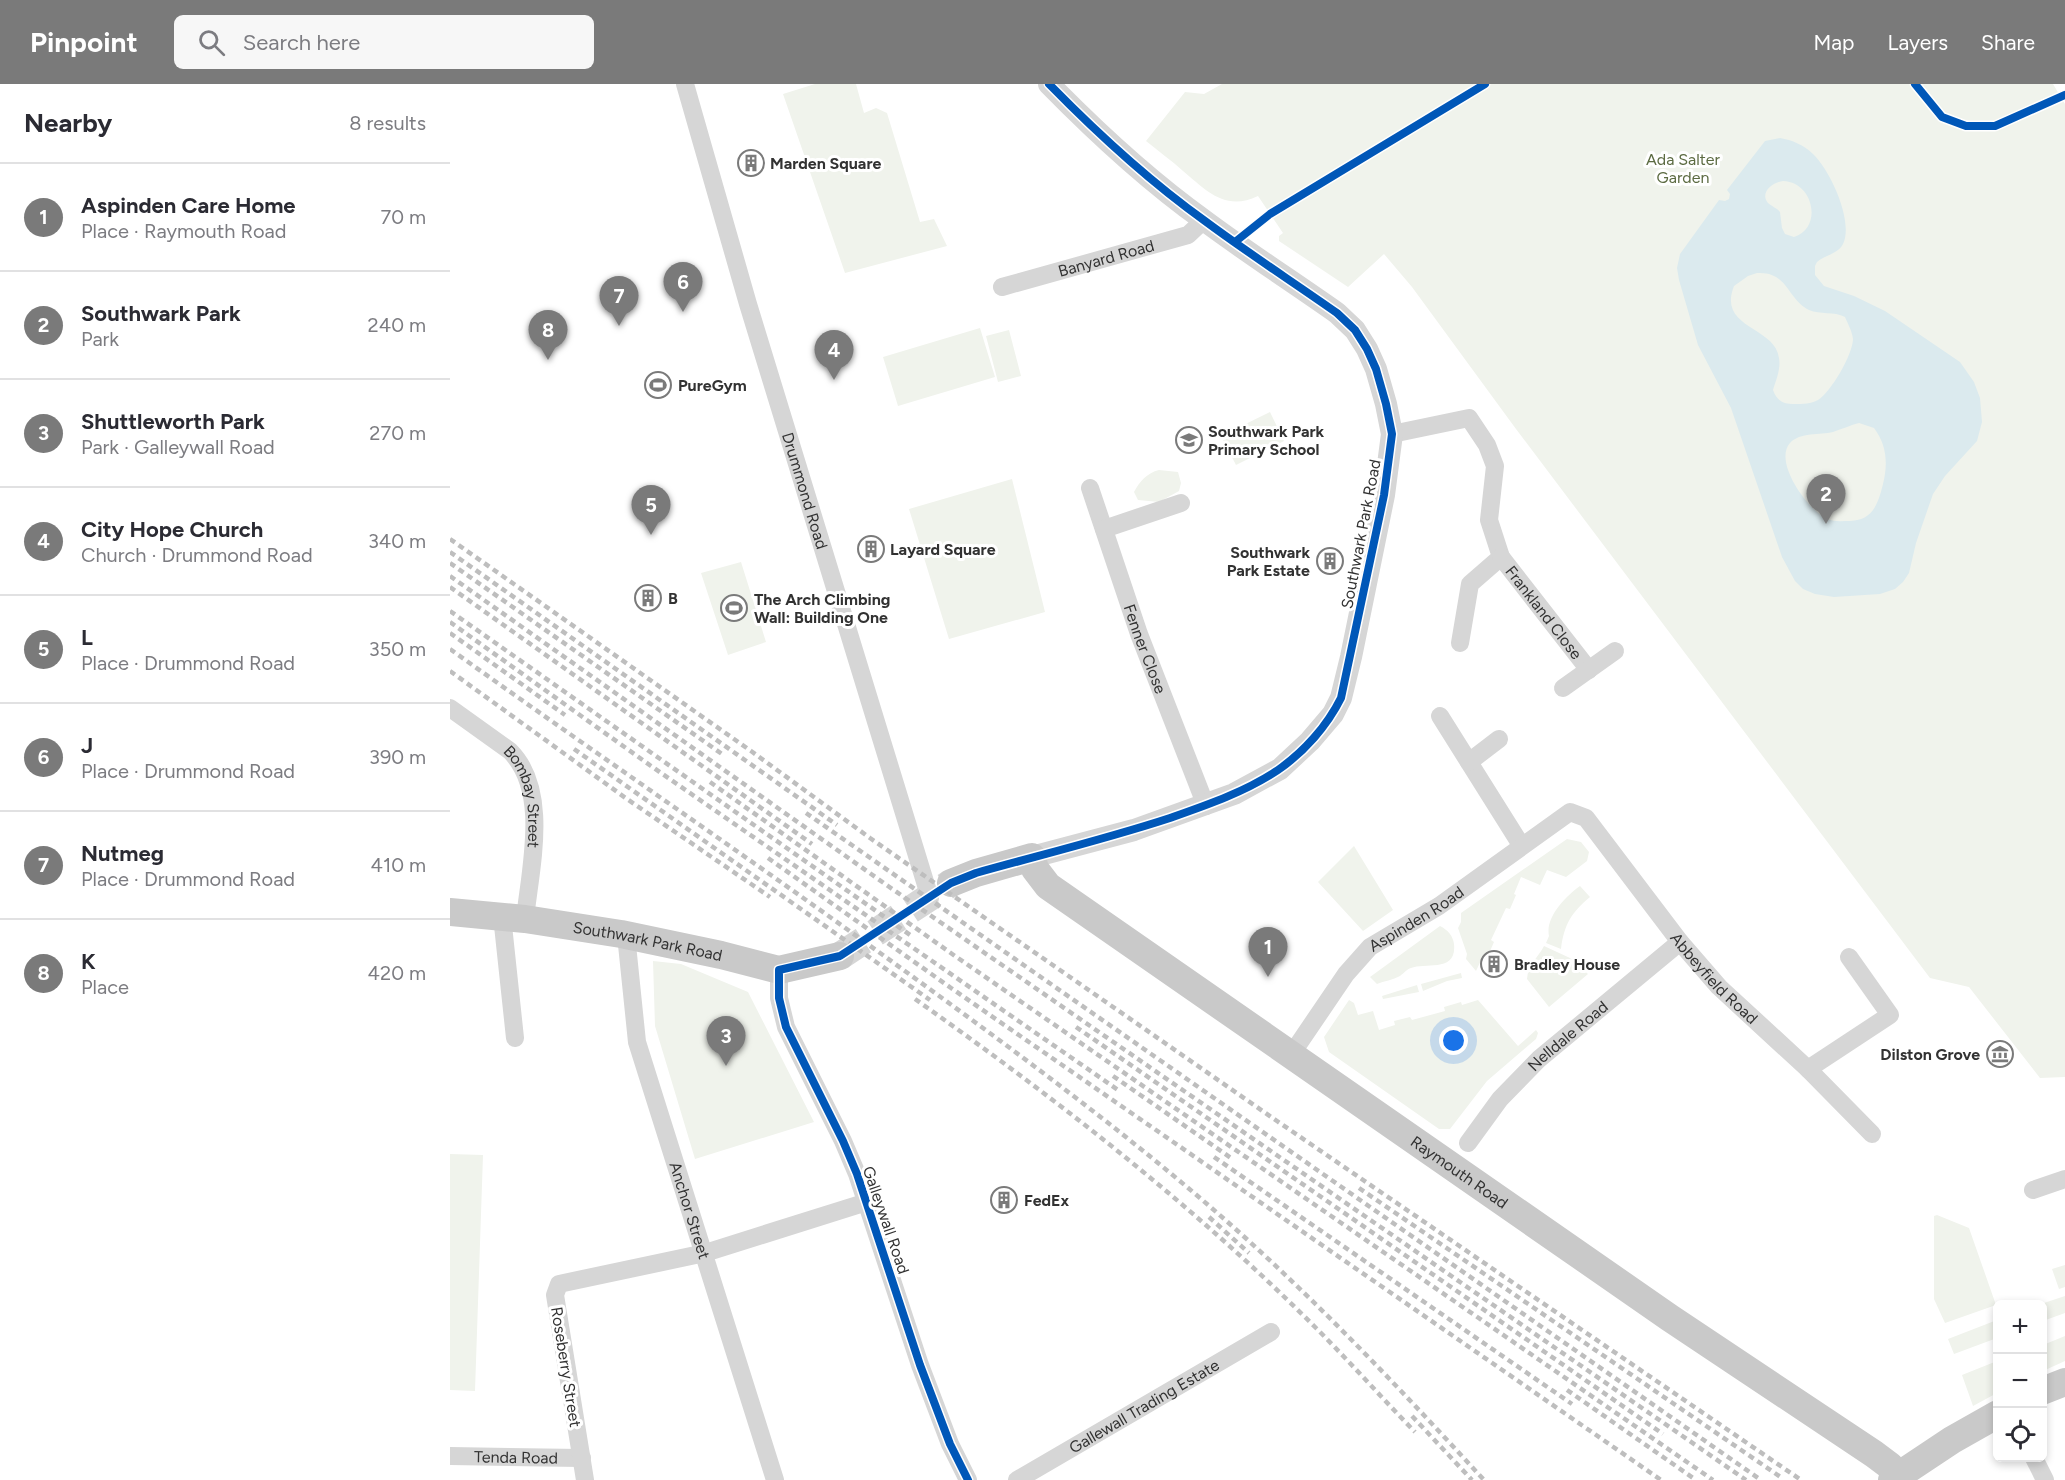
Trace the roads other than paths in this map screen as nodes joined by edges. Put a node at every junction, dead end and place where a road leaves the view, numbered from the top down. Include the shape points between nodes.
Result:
1 (685, 84) edge
2 (1056, 86) edge
3 (1204, 220) junction
4 (1002, 287) dead end
5 (1392, 434) junction
6 (1090, 488) dead end
7 (1181, 503) dead end
8 (1104, 529) junction
9 (1501, 556) junction
10 (1460, 643) dead end
11 (1615, 651) dead end
12 (1589, 670) junction
13 (1563, 688) dead end
14 (450, 708) edge
15 (1440, 716) dead end
16 (1499, 739) dead end
17 (1469, 762) junction
18 (1206, 806) junction
19 (1570, 812) joint
20 (1521, 845) junction
21 (1032, 857) junction
22 (940, 891) joint
23 (450, 912) edge
24 (514, 918) junction
25 (626, 935) junction
26 (1680, 942) junction
27 (840, 956) tunnel mouth
28 (1849, 957) dead end
29 (779, 970) junction
30 (515, 1038) dead end
31 (1290, 1055) junction
32 (1808, 1069) junction
33 (1872, 1134) dead end
34 (1468, 1143) dead end
35 (2065, 1179) edge
36 (2033, 1190) dead end
37 (867, 1202) junction
38 (705, 1253) junction
39 (1271, 1332) dead end
40 (2065, 1382) edge
41 (2047, 1389) edge
42 (1993, 1417) edge
43 (450, 1456) edge
44 (582, 1458) junction
45 (2036, 1462) edge
46 (1895, 1478) edge
47 (585, 1480) edge
48 (775, 1480) edge
49 (968, 1480) edge
50 (1017, 1480) edge
51 (2045, 1480) edge

1 - 22 street, Drummond Road via 748,304
2 - 3 street, Southwark Park Road via 1082,117
3 - 4 street, Banyard Road via 1188,235
3 - 5 street, Southwark Park Road via 1338,313 1355,330 1376,369
5 - 9 street, Frankland Close via 1469,418 1495,466 1489,520
5 - 18 street, Southwark Park Road via 1384,495 1353,646 1341,698 1333,714 1280,769
6 - 8 street, Fenner Close
7 - 8 street
8 - 18 street, Fenner Close via 1139,634
9 - 10 street, Frankland Close via 1470,584
9 - 12 street, Frankland Close
11 - 12 street
12 - 13 street
14 - 24 street, Bombay Street via 510,751 528,777 534,819 532,862
15 - 17 street
16 - 17 street
17 - 20 street
18 - 21 street, Southwark Park Road
19 - 20 street, Aspinden Road
19 - 26 street, Abbeyfield Road via 1586,818
20 - 31 street, Aspinden Road via 1439,906 1370,947
21 - 22 main road, Southwark Park Road via 976,873
21 - 31 main road, Raymouth Road via 1035,869 1048,886
23 - 24 main road, Southwark Park Road
24 - 25 main road, Southwark Park Road
24 - 30 street, Bombay Street
25 - 29 main road, Southwark Park Road
25 - 38 street, Anchor Street via 638,1042
26 - 32 street, Abbeyfield Road via 1719,987
26 - 34 street, Nelldale Road via 1539,1059 1500,1099
27 - 29 main road, Southwark Park Road
28 - 32 street via 1890,1015
29 - 37 street, Galleywall Road via 779,998 786,1027 843,1140
31 - 46 main road, Raymouth Road via 1874,1454 1890,1466
32 - 33 street, Abbeyfield Road
35 - 36 street
37 - 38 street, Roseberry Street
37 - 49 street, Galleywall Road via 924,1376
38 - 44 street, Roseberry Street via 559,1284 555,1295
38 - 48 street, Anchor Street
39 - 50 street, Gallewall Trading Estate
40 - 41 main road
42 - 46 main road
43 - 44 street, Tenda Road
44 - 47 street, Roseberry Street
45 - 51 street

